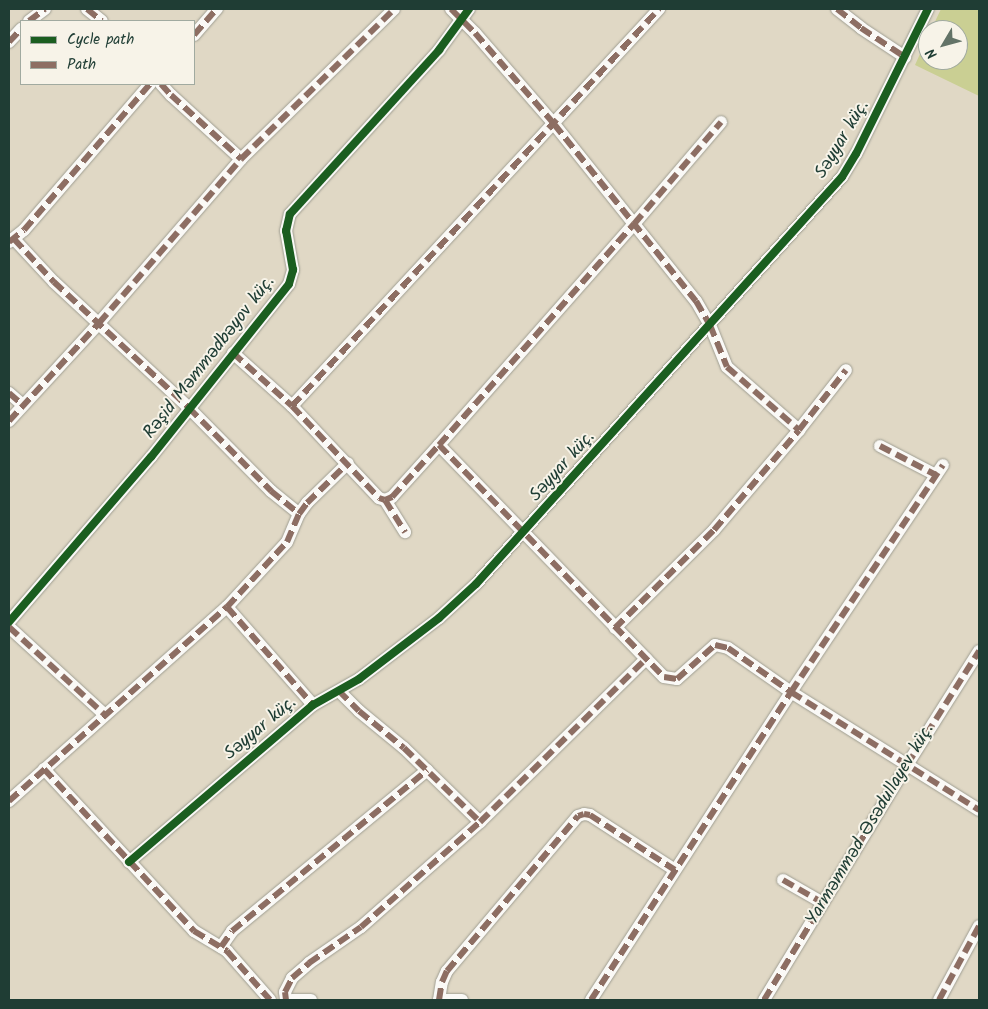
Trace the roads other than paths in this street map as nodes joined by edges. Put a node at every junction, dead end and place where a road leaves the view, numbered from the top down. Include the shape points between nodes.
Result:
1 (45, 9) edge
2 (87, 9) edge
3 (217, 9) edge
4 (394, 9) edge
5 (451, 9) edge
6 (660, 9) edge
7 (837, 9) edge
8 (928, 9) edge
9 (465, 13) edge
10 (30, 20) edge
11 (101, 20) edge
12 (20, 30) edge
13 (195, 34) edge
14 (9, 42) edge
15 (905, 57) junction
16 (149, 85) edge
17 (162, 85) edge
18 (720, 122) dead end
19 (554, 124) junction
20 (242, 159) junction
21 (634, 224) junction
22 (11, 240) edge
23 (99, 323) junction
24 (710, 325) junction
25 (233, 353) junction
26 (846, 370) dead end
27 (9, 393) edge
28 (23, 405) junction
29 (292, 406) junction
30 (189, 408) junction
31 (9, 421) edge
32 (799, 430) junction
33 (439, 445) junction
34 (880, 446) dead end
35 (348, 463) junction
36 (385, 500) junction
37 (299, 514) junction
38 (405, 532) dead end
39 (525, 532) junction
40 (227, 607) junction
41 (9, 622) edge
42 (9, 627) edge
43 (615, 628) junction
44 (979, 652) edge
45 (646, 660) junction
46 (339, 691) junction
47 (791, 692) junction
48 (313, 705) junction
49 (104, 714) junction
50 (907, 765) junction
51 (44, 769) junction
52 (427, 770) junction
53 (9, 802) edge
54 (979, 810) edge
55 (480, 822) junction
56 (128, 862) junction
57 (675, 870) junction
58 (783, 880) dead end
59 (823, 903) junction
60 (979, 926) edge
61 (221, 947) junction
62 (270, 1000) edge
63 (286, 1000) edge
64 (292, 1000) edge
65 (311, 1000) edge
66 (439, 1000) edge
67 (462, 1000) edge
68 (591, 1000) edge
69 (764, 1000) edge
70 (939, 1000) edge

1 - 10 street
2 - 11 street
3 - 13 street
4 - 20 street
5 - 9 street
6 - 19 street
7 - 15 street
8 - 15 street, Səyyar küç.
9 - 19 street
9 - 25 street, Rəşid Məmmədbəyov küç. via 439,50 290,214 286,231 292,278
12 - 14 street
15 - 24 street, Səyyar küç. via 842,177
16 - 22 street via 24,230
17 - 20 street
18 - 21 street
19 - 21 street
19 - 29 street
20 - 23 street
21 - 24 street via 696,301
21 - 33 street
22 - 23 street
23 - 28 street
23 - 30 street
24 - 32 street via 727,367
24 - 39 street, Səyyar küç.
25 - 29 street
25 - 30 street, Rəşid Məmmədbəyov küç.
26 - 32 street
27 - 28 street
28 - 31 street
29 - 35 street
30 - 37 street via 271,491
30 - 41 street, Rəşid Məmmədbəyov küç.
32 - 43 street via 714,530
33 - 36 street via 392,497
33 - 39 street
34 - 47 street via 939,470
35 - 36 street via 379,498
35 - 37 street
36 - 38 street
37 - 40 street via 287,542
39 - 43 street
39 - 46 street, Səyyar küç. via 457,603
40 - 48 street
40 - 49 street
42 - 49 street
43 - 45 street
44 - 50 street, Yarməmməd Əsədullayev küç.
45 - 47 street via 664,677 677,679 710,648 722,646
45 - 55 street
46 - 48 street, Səyyar küç.
46 - 52 street
47 - 50 street
47 - 57 street
48 - 56 street, Səyyar küç.
49 - 51 street
50 - 54 street
50 - 59 street, Yarməmməd Əsədullayev küç.
51 - 53 street
51 - 56 street
52 - 55 street
52 - 61 street via 232,931
55 - 63 street via 361,927 309,962 292,978
56 - 61 street via 194,931
57 - 66 street via 590,815 578,816 447,971
57 - 68 street
58 - 59 street
59 - 69 street, Yarməmməd Əsədullayev küç.
60 - 70 street
61 - 62 street via 237,960
64 - 65 street
66 - 67 street

